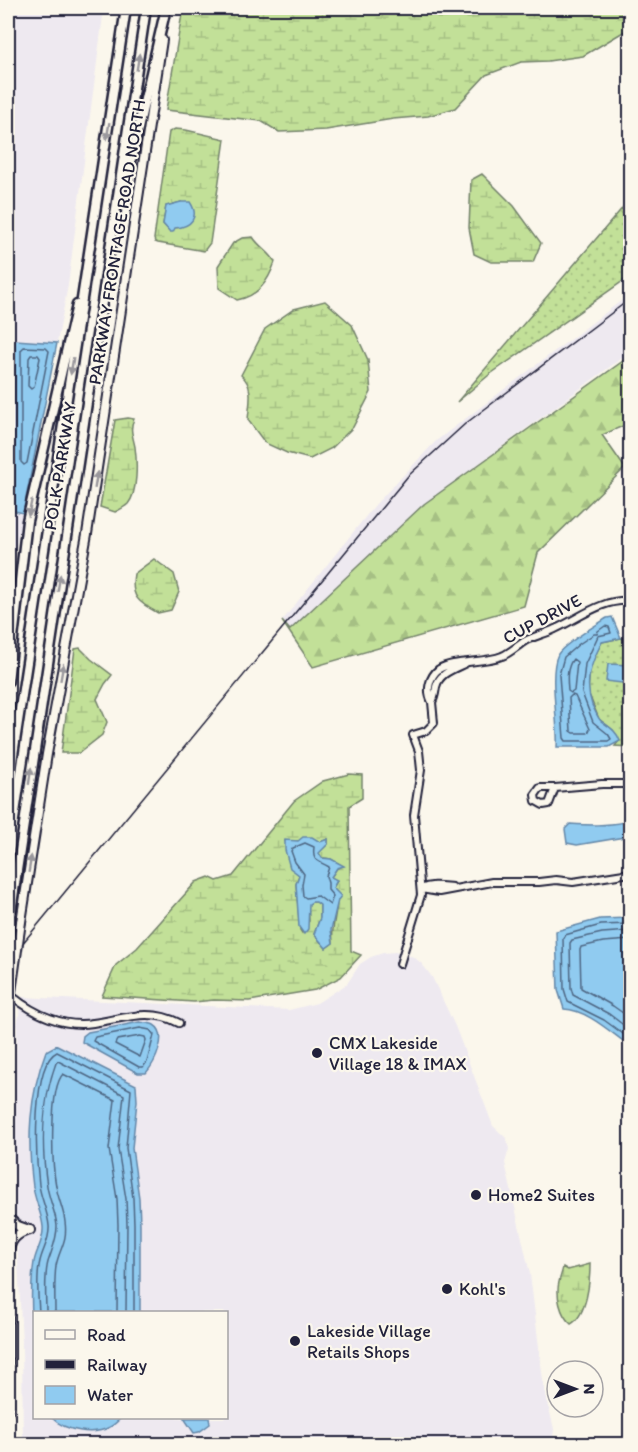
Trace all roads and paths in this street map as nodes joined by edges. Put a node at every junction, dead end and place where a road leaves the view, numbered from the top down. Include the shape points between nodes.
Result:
1 (124, 8) edge
2 (146, 8) edge
3 (166, 8) edge
4 (111, 244) junction
5 (90, 246) junction
6 (630, 601) edge
7 (8, 681) edge
8 (630, 784) edge
9 (8, 788) edge
10 (555, 788) dead end
11 (630, 873) edge
12 (421, 889) junction
13 (8, 931) edge
14 (400, 964) dead end
15 (8, 1001) edge
16 (8, 1013) edge
17 (179, 1023) dead end
18 (8, 1218) edge
19 (8, 1255) edge
20 (8, 1287) edge
21 (8, 1412) edge

1 -> 5 highway, POLK PARKWAY
4 -> 2 highway, POLK PARKWAY
3 - 4 highway
16 -> 3 main road, PARKWAY FRONTAGE ROAD NORTH, bridge via 45,765 92,502
13 -> 4 highway, POLK PARKWAY
5 -> 7 highway via 27,521
5 -> 9 highway, POLK PARKWAY
6 - 12 street, CUP DRIVE via 600,605 523,642 504,656 450,670 428,688 434,723 413,735 421,770 414,815
8 - 10 street
11 - 12 street via 573,882 492,882 439,892
12 - 14 street
15 - 17 street via 12,996 38,1013 73,1023 92,1024 140,1014 165,1016
18 - 19 main road via 30,1230 11,1241
20 - 21 main road

